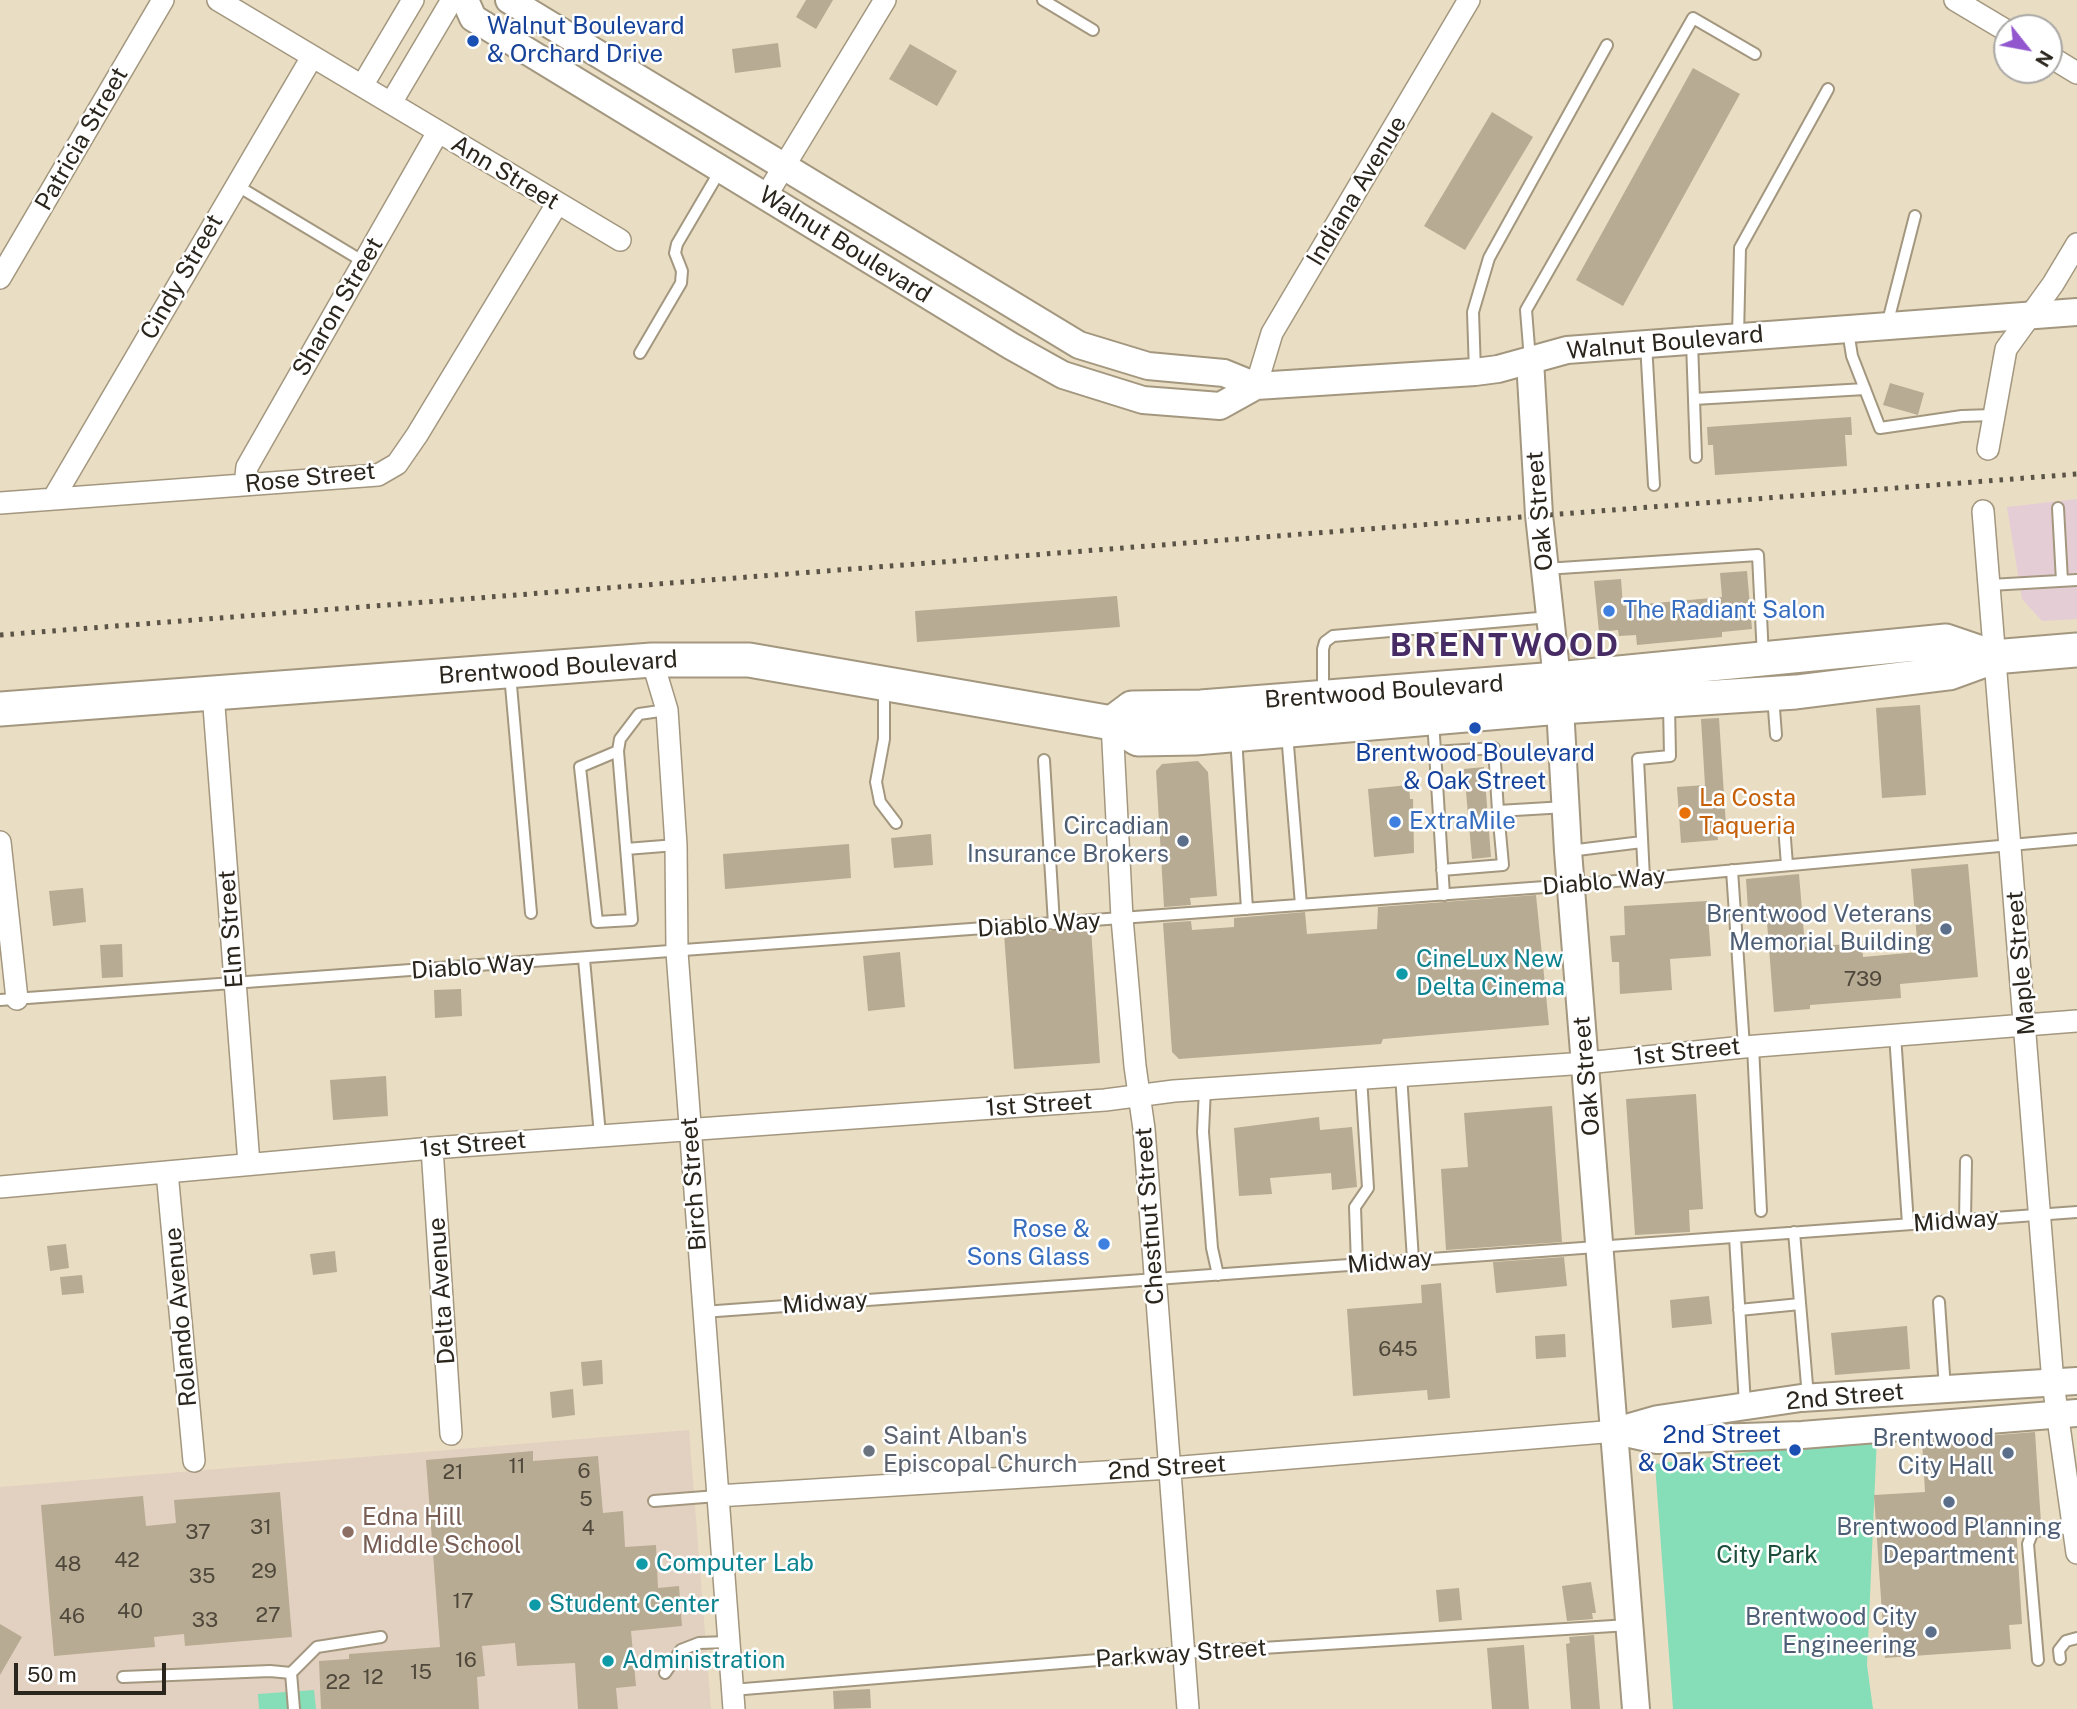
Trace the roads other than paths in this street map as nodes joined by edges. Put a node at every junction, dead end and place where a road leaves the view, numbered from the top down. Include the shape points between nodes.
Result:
1 (163, 0) edge
2 (218, 0) edge
3 (413, 0) edge
4 (452, 0) edge
5 (465, 0) edge
6 (509, 0) edge
7 (885, 0) edge
8 (1043, 0) edge
9 (1469, 0) edge
10 (1957, 1) edge
11 (1993, 23) edge
12 (1093, 30) dead end
13 (1607, 45) dead end
14 (1755, 54) dead end
15 (312, 57) junction
16 (362, 86) junction
17 (1828, 89) dead end
18 (391, 103) junction
19 (438, 132) junction
20 (784, 167) junction
21 (721, 169) junction
22 (236, 185) junction
23 (766, 196) junction
24 (557, 204) junction
25 (1915, 216) dead end
26 (620, 240) dead end
27 (2077, 244) edge
28 (363, 262) junction
29 (0, 278) edge
30 (2077, 312) edge
31 (2031, 314) junction
32 (1887, 325) junction
33 (1848, 329) junction
34 (1738, 337) junction
35 (1692, 339) junction
36 (1646, 343) junction
37 (640, 353) dead end
38 (1530, 360) junction
39 (1475, 372) junction
40 (1256, 386) junction
41 (1865, 388) junction
42 (1694, 399) junction
43 (1993, 415) junction
44 (1988, 449) dead end
45 (1696, 457) dead end
46 (245, 485) junction
47 (1654, 485) dead end
48 (53, 499) junction
49 (0, 503) edge
50 (2058, 508) dead end
51 (1983, 511) dead end
52 (1545, 569) junction
53 (2077, 580) edge
54 (2062, 581) junction
55 (1990, 585) junction
56 (1550, 617) junction
57 (2077, 650) edge
58 (1993, 657) junction
59 (652, 660) junction
60 (1763, 660) junction
61 (510, 671) junction
62 (884, 683) junction
63 (213, 693) junction
64 (1559, 693) junction
65 (1773, 695) junction
66 (1669, 702) junction
67 (0, 709) edge
68 (667, 710) junction
69 (1313, 715) junction
70 (1433, 717) junction
71 (1112, 723) junction
72 (1236, 734) junction
73 (1776, 735) dead end
74 (618, 751) junction
75 (1435, 752) junction
76 (1044, 760) dead end
77 (1566, 807) junction
78 (1499, 811) junction
79 (896, 823) dead end
80 (1784, 825) dead end
81 (2077, 839) edge
82 (0, 842) edge
83 (1642, 842) junction
84 (2011, 844) junction
85 (676, 845) junction
86 (626, 849) junction
87 (1569, 851) junction
88 (1787, 865) junction
89 (1442, 870) junction
90 (1732, 870) junction
91 (1644, 878) junction
92 (1572, 886) junction
93 (1444, 895) junction
94 (1301, 905) junction
95 (1247, 909) junction
96 (531, 913) dead end
97 (1122, 918) junction
98 (1054, 924) junction
99 (677, 952) junction
100 (584, 959) junction
101 (235, 985) junction
102 (8, 999) edge
103 (2077, 1021) edge
104 (2027, 1025) junction
105 (1895, 1035) junction
106 (1749, 1046) junction
107 (1586, 1063) junction
108 (1401, 1073) junction
109 (1361, 1077) junction
110 (1205, 1088) junction
111 (1139, 1095) junction
112 (690, 1128) junction
113 (600, 1135) junction
114 (432, 1148) junction
115 (1966, 1161) dead end
116 (248, 1164) junction
117 (167, 1172) junction
118 (0, 1187) edge
119 (1762, 1211) dead end
120 (2077, 1212) edge
121 (2039, 1215) junction
122 (1965, 1220) junction
123 (1908, 1224) junction
124 (1794, 1233) junction
125 (1735, 1237) junction
126 (1600, 1246) junction
127 (1413, 1260) junction
128 (1357, 1265) junction
129 (1218, 1275) junction
130 (1154, 1279) junction
131 (1939, 1302) dead end
132 (1800, 1304) junction
133 (1739, 1310) junction
134 (704, 1312) junction
135 (2065, 1382) edge
136 (1945, 1389) junction
137 (1808, 1398) junction
138 (1745, 1406) junction
139 (2068, 1414) edge
140 (1616, 1431) junction
141 (452, 1434) dead end
142 (194, 1461) dead end
143 (1170, 1468) junction
144 (717, 1496) junction
145 (654, 1502) dead end
146 (2074, 1528) junction
147 (2077, 1553) edge
148 (1630, 1625) junction
149 (381, 1637) dead end
150 (2077, 1638) edge
151 (728, 1642) junction
152 (1183, 1653) junction
153 (2060, 1658) dead end
154 (2038, 1660) dead end
155 (290, 1673) junction
156 (665, 1673) dead end
157 (123, 1677) dead end
158 (733, 1699) edge
159 (294, 1709) edge
160 (1188, 1709) edge
161 (1636, 1709) edge

1 - 29 street, Patricia Street
2 - 15 street, Ann Street
3 - 16 street
4 - 18 street
5 - 21 street, Walnut Boulevard via 473,18
6 - 20 street, Walnut Boulevard
7 - 20 street
8 - 12 lane
9 - 40 street, Indiana Avenue via 1272,333
10 - 11 street
13 - 39 lane via 1489,258 1473,312
14 - 38 lane via 1693,18 1526,310
15 - 16 street, Ann Street
15 - 22 street, Cindy Street
16 - 18 street, Ann Street
17 - 34 lane via 1740,248
18 - 19 street, Ann Street
19 - 24 street, Ann Street
19 - 28 street, Sharon Street
20 - 23 street
20 - 40 street, Walnut Boulevard via 1079,345 1147,366 1224,373
21 - 23 street, Walnut Boulevard
21 - 37 lane via 677,244 681,284
22 - 28 lane
22 - 48 street, Cindy Street
23 - 40 street, Walnut Boulevard via 1063,375 1143,400 1220,406
24 - 26 street, Ann Street
24 - 46 street, Rose Street via 397,464 378,475
25 - 32 lane
27 - 31 street
28 - 46 street, Sharon Street via 247,467
30 - 31 street, Walnut Boulevard
31 - 32 street, Walnut Boulevard
31 - 43 street via 2006,349
32 - 33 street, Walnut Boulevard
33 - 34 street, Walnut Boulevard
33 - 41 lane via 1852,356
34 - 35 street, Walnut Boulevard
35 - 36 street, Walnut Boulevard
35 - 42 lane
36 - 38 street, Walnut Boulevard via 1567,349
36 - 47 lane
38 - 39 street, Walnut Boulevard
38 - 52 street, Oak Street
39 - 40 street, Walnut Boulevard
41 - 42 lane
41 - 43 lane via 1880,428
42 - 45 lane
43 - 44 street
46 - 48 street, Rose Street
48 - 49 street, Rose Street
50 - 54 lane
51 - 55 street, Maple Street
52 - 56 street, Oak Street
52 - 60 lane via 1758,555
53 - 54 lane
54 - 55 lane
55 - 58 street, Maple Street
56 - 64 street, Oak Street
56 - 69 lane via 1333,636 1323,649
57 - 58 main road, Brentwood Boulevard
58 - 60 main road, Brentwood Boulevard via 1946,641
58 - 65 main road, Brentwood Boulevard via 1949,673
58 - 84 street, Maple Street
59 - 61 main road, Brentwood Boulevard
59 - 62 main road, Brentwood Boulevard via 749,660
59 - 68 street, Birch Street
60 - 64 main road, Brentwood Boulevard
61 - 63 main road, Brentwood Boulevard
61 - 96 lane
62 - 71 main road, Brentwood Boulevard
62 - 79 lane via 884,739 876,782 880,802
63 - 67 main road, Brentwood Boulevard
63 - 101 street, Elm Street
64 - 66 main road, Brentwood Boulevard
64 - 69 main road, Brentwood Boulevard
64 - 70 main road, Brentwood Boulevard
64 - 77 street, Oak Street
65 - 66 main road, Brentwood Boulevard
65 - 73 lane
66 - 83 lane via 1670,757 1638,759
68 - 74 lane via 639,714 620,739
68 - 85 street, Birch Street
69 - 70 main road, Brentwood Boulevard
69 - 71 main road, Brentwood Boulevard via 1201,707 1132,708
69 - 72 main road, Brentwood Boulevard
69 - 94 lane
70 - 75 lane
71 - 72 main road, Brentwood Boulevard via 1138,738
71 - 97 street, Chestnut Street
72 - 95 lane
74 - 86 lane
74 - 86 lane via 580,766 597,922 632,920
75 - 78 lane via 1494,748
75 - 89 lane
76 - 98 lane
77 - 78 lane
77 - 87 street, Oak Street
78 - 89 lane via 1503,865
80 - 88 lane
81 - 84 lane, Diablo Way
82 - 102 street
83 - 87 lane
83 - 91 lane
84 - 88 lane, Diablo Way
84 - 104 street, Maple Street
85 - 86 lane
85 - 99 street, Birch Street
87 - 92 street, Oak Street
88 - 90 lane, Diablo Way
89 - 93 lane
90 - 91 lane, Diablo Way
90 - 106 lane
91 - 92 lane, Diablo Way
92 - 93 lane, Diablo Way
92 - 107 street, Oak Street
93 - 94 lane, Diablo Way
94 - 95 lane, Diablo Way
95 - 97 lane, Diablo Way
97 - 98 lane, Diablo Way
97 - 111 street, Chestnut Street
98 - 99 lane, Diablo Way
99 - 100 lane, Diablo Way
99 - 112 street, Birch Street
100 - 101 lane, Diablo Way
100 - 113 lane
101 - 102 lane, Diablo Way
101 - 116 street, Elm Street
103 - 104 street, 1st Street
104 - 105 street, 1st Street
104 - 121 street, Maple Street
105 - 106 street, 1st Street
105 - 123 lane
106 - 107 street, 1st Street
106 - 119 lane
107 - 108 street, 1st Street
107 - 126 street, Oak Street
108 - 109 street, 1st Street
108 - 127 lane
109 - 110 street, 1st Street
109 - 128 lane via 1368,1188 1355,1207
110 - 111 street, 1st Street
110 - 129 lane via 1203,1132
111 - 112 street, 1st Street
111 - 130 street, Chestnut Street
112 - 113 street, 1st Street
112 - 134 street, Birch Street
113 - 114 street, 1st Street
114 - 116 street, 1st Street
114 - 141 street, Delta Avenue
115 - 122 lane
116 - 117 street, 1st Street
117 - 118 street, 1st Street
117 - 142 street, Rolando Avenue
120 - 121 lane, Midway
121 - 122 lane, Midway
121 - 135 street, Maple Street
122 - 123 lane, Midway
123 - 124 lane, Midway
124 - 125 lane, Midway
124 - 132 lane
125 - 126 lane, Midway
125 - 133 lane
126 - 127 lane, Midway
126 - 140 street, Oak Street
127 - 128 lane, Midway
128 - 129 lane, Midway
129 - 130 lane, Midway
130 - 134 lane, Midway
130 - 143 street, Chestnut Street
131 - 136 lane
132 - 133 lane
132 - 137 lane
133 - 138 lane
134 - 144 street, Birch Street
135 - 136 street, 2nd Street
135 - 139 street, Maple Street
136 - 137 street, 2nd Street
137 - 138 street, 2nd Street
138 - 140 street, 2nd Street via 1658,1419
139 - 140 street, 2nd Street via 1802,1435 1657,1440
139 - 146 street, Maple Street
140 - 143 street, 2nd Street
140 - 148 street, Oak Street
143 - 144 street, 2nd Street
143 - 152 street, Chestnut Street
144 - 145 lane
144 - 151 street, Birch Street
146 - 147 street, Maple Street
146 - 154 lane via 2033,1531 2028,1544
148 - 152 lane, Parkway Street
148 - 161 street, Oak Street
149 - 155 lane via 317,1647
150 - 153 lane via 2066,1641 2059,1650
151 - 156 lane via 699,1643 681,1650
151 - 158 street, Birch Street
152 - 158 lane, Parkway Street
152 - 160 street, Chestnut Street
155 - 157 lane
155 - 159 lane

